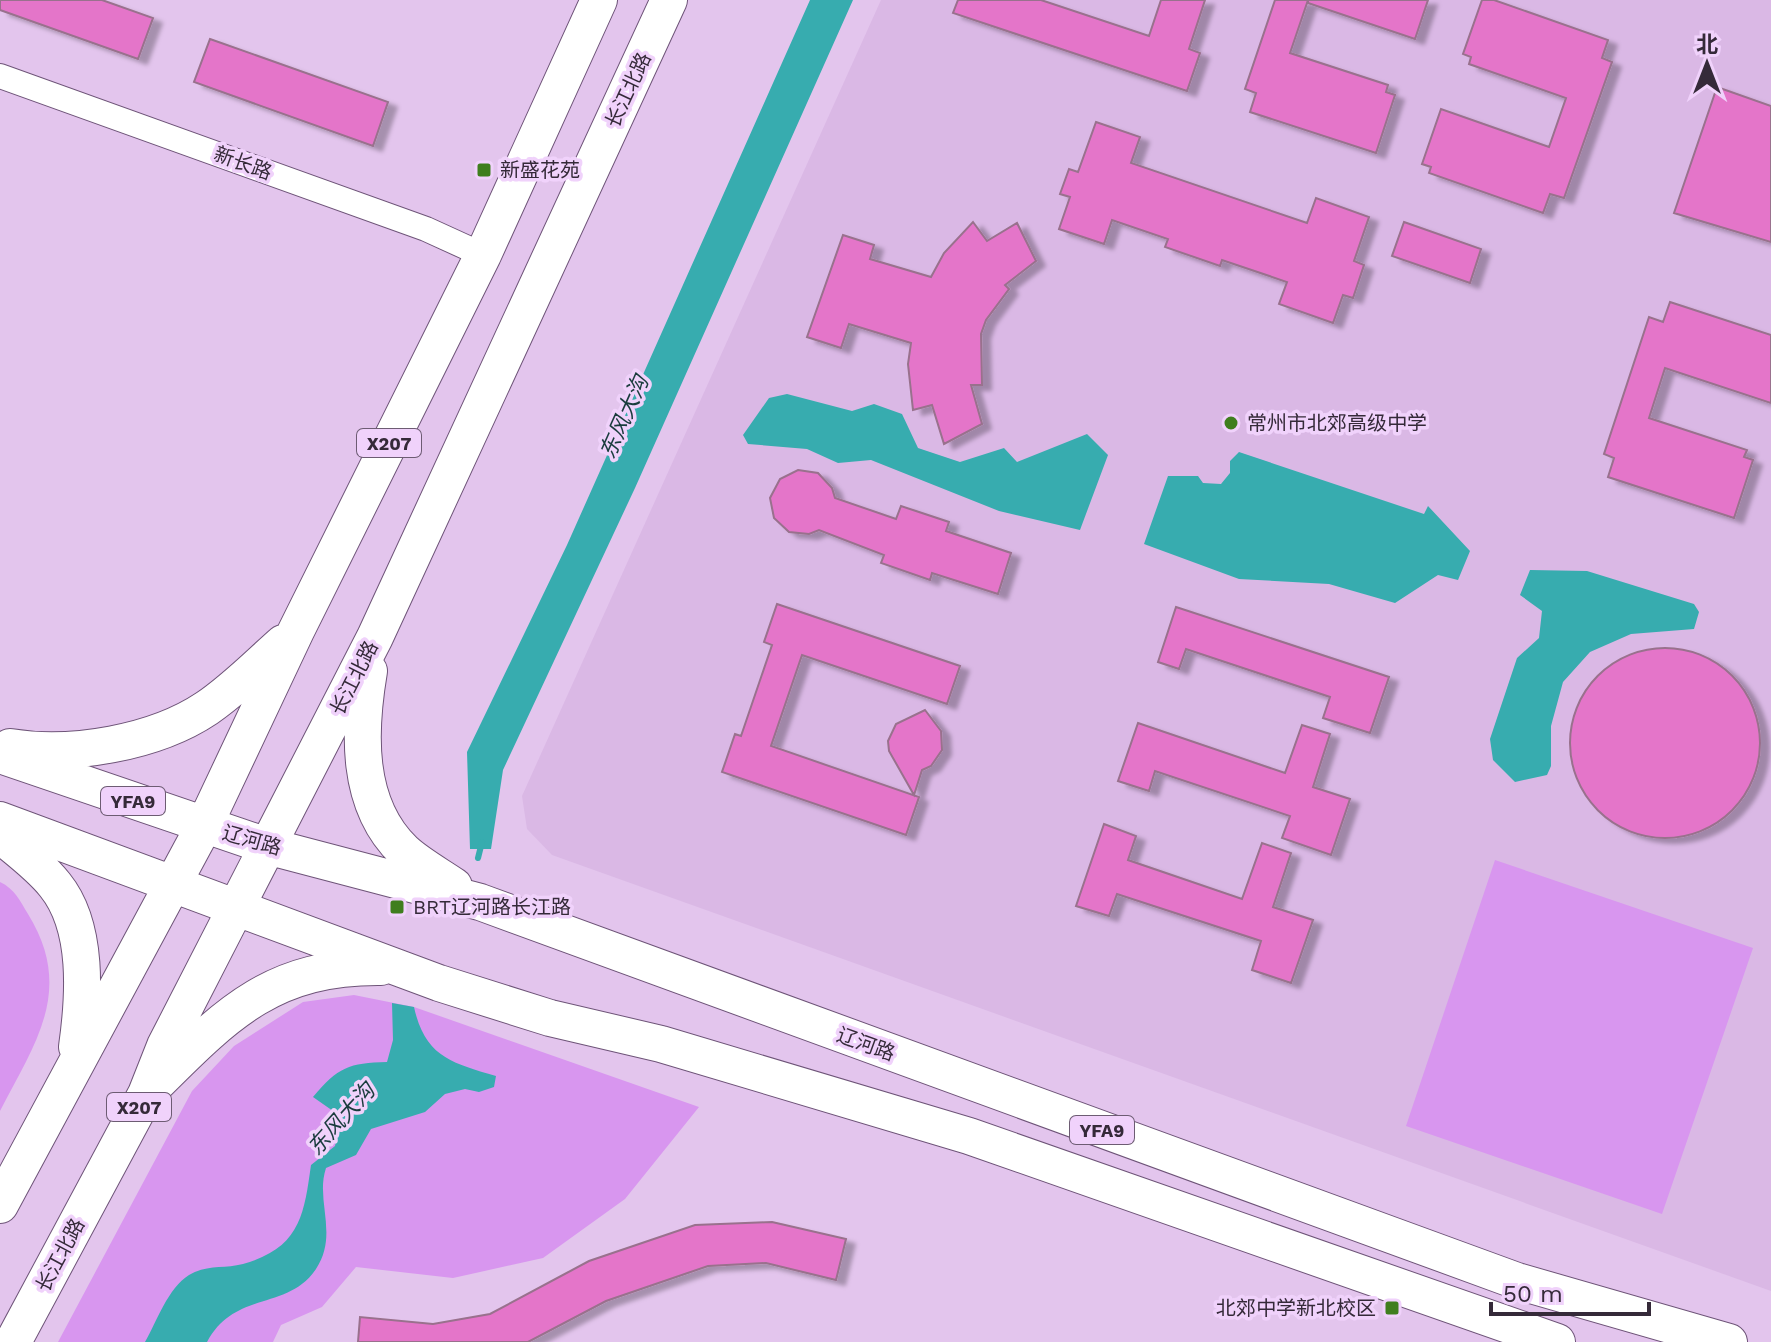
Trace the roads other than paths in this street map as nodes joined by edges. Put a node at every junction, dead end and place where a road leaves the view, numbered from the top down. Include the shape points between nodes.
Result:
1 (599, 0) edge
2 (669, 0) edge
3 (0, 76) edge
4 (483, 255) junction
5 (296, 631) junction
6 (375, 637) junction
7 (0, 734) edge
8 (11, 750) edge
9 (0, 820) edge
10 (204, 826) junction
11 (0, 835) edge
12 (267, 846) junction
13 (0, 852) edge
14 (44, 874) junction
15 (173, 883) junction
16 (438, 883) junction
17 (235, 907) junction
18 (398, 968) junction
19 (75, 1066) junction
20 (146, 1094) junction
21 (0, 1205) edge
22 (13, 1342) edge
23 (1557, 1342) edge
24 (1729, 1342) edge

1 - 4 main road, X207
2 - 6 main road, 长江北路 / X207
3 - 4 street, 新长路 via 426,229
4 - 5 main road, X207
5 - 8 main road via 239,683 181,723 120,741
5 - 10 main road, X207
6 - 12 main road, 长江北路 / X207
6 - 16 main road via 360,736 363,767 374,801 403,850
7 - 8 main road, 辽河路
8 - 10 main road, 辽河路 / YFA9
9 - 15 main road, YFA9
10 - 12 main road, 辽河路 / YFA9
10 - 15 main road, X207
11 - 14 main road
12 - 16 main road, 辽河路 / YFA9
12 - 17 main road, 长江北路 / X207
13 - 14 main road via 20,857
14 - 19 main road via 69,911 80,961 83,1004
15 - 17 main road, YFA9
15 - 19 main road, X207
16 - 24 main road, 辽河路 / YFA9 via 1502,1276
17 - 18 main road, YFA9
17 - 20 main road, 长江北路 / X207
18 - 20 main road via 324,971 273,987 211,1029
18 - 23 main road, YFA9 via 550,1018 661,1044 969,1136
19 - 21 main road, X207
20 - 22 main road, 长江北路 / X207

